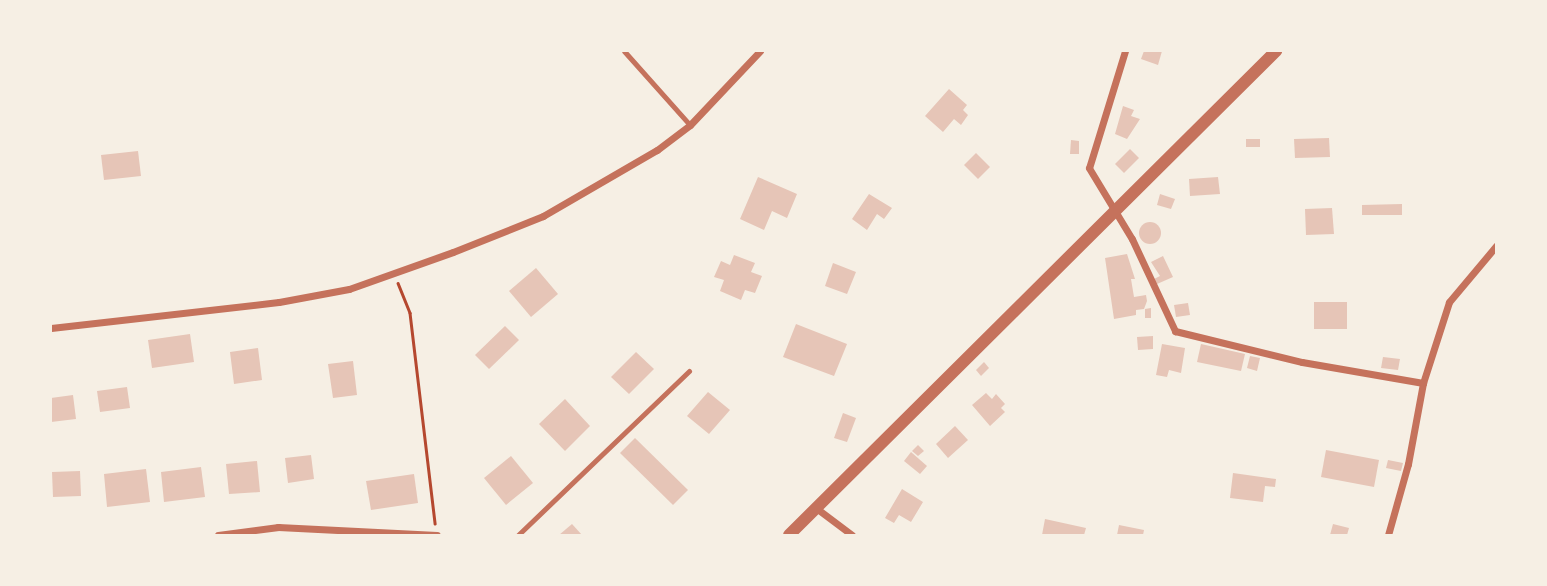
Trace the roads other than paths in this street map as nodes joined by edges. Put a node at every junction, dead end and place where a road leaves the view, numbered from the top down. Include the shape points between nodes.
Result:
1 (624, 51) edge
2 (760, 51) edge
3 (1125, 51) edge
4 (1276, 51) edge
5 (690, 125) junction
6 (1115, 210) junction
7 (1496, 246) edge
8 (51, 328) edge
9 (689, 371) dead end
10 (1423, 383) junction
11 (816, 508) junction
12 (218, 535) edge
13 (437, 535) edge
14 (518, 535) edge
15 (789, 535) edge
16 (852, 535) edge
17 (1388, 535) edge

1 - 5 lane
2 - 5 street
3 - 6 street via 1089,168
4 - 6 street
5 - 8 street via 657,150 543,216 349,289 279,302
6 - 10 street via 1175,331 1302,362
6 - 11 street
7 - 10 street via 1449,302
9 - 14 lane
10 - 17 street via 1408,464
11 - 15 street
11 - 16 street
12 - 13 street via 278,527

